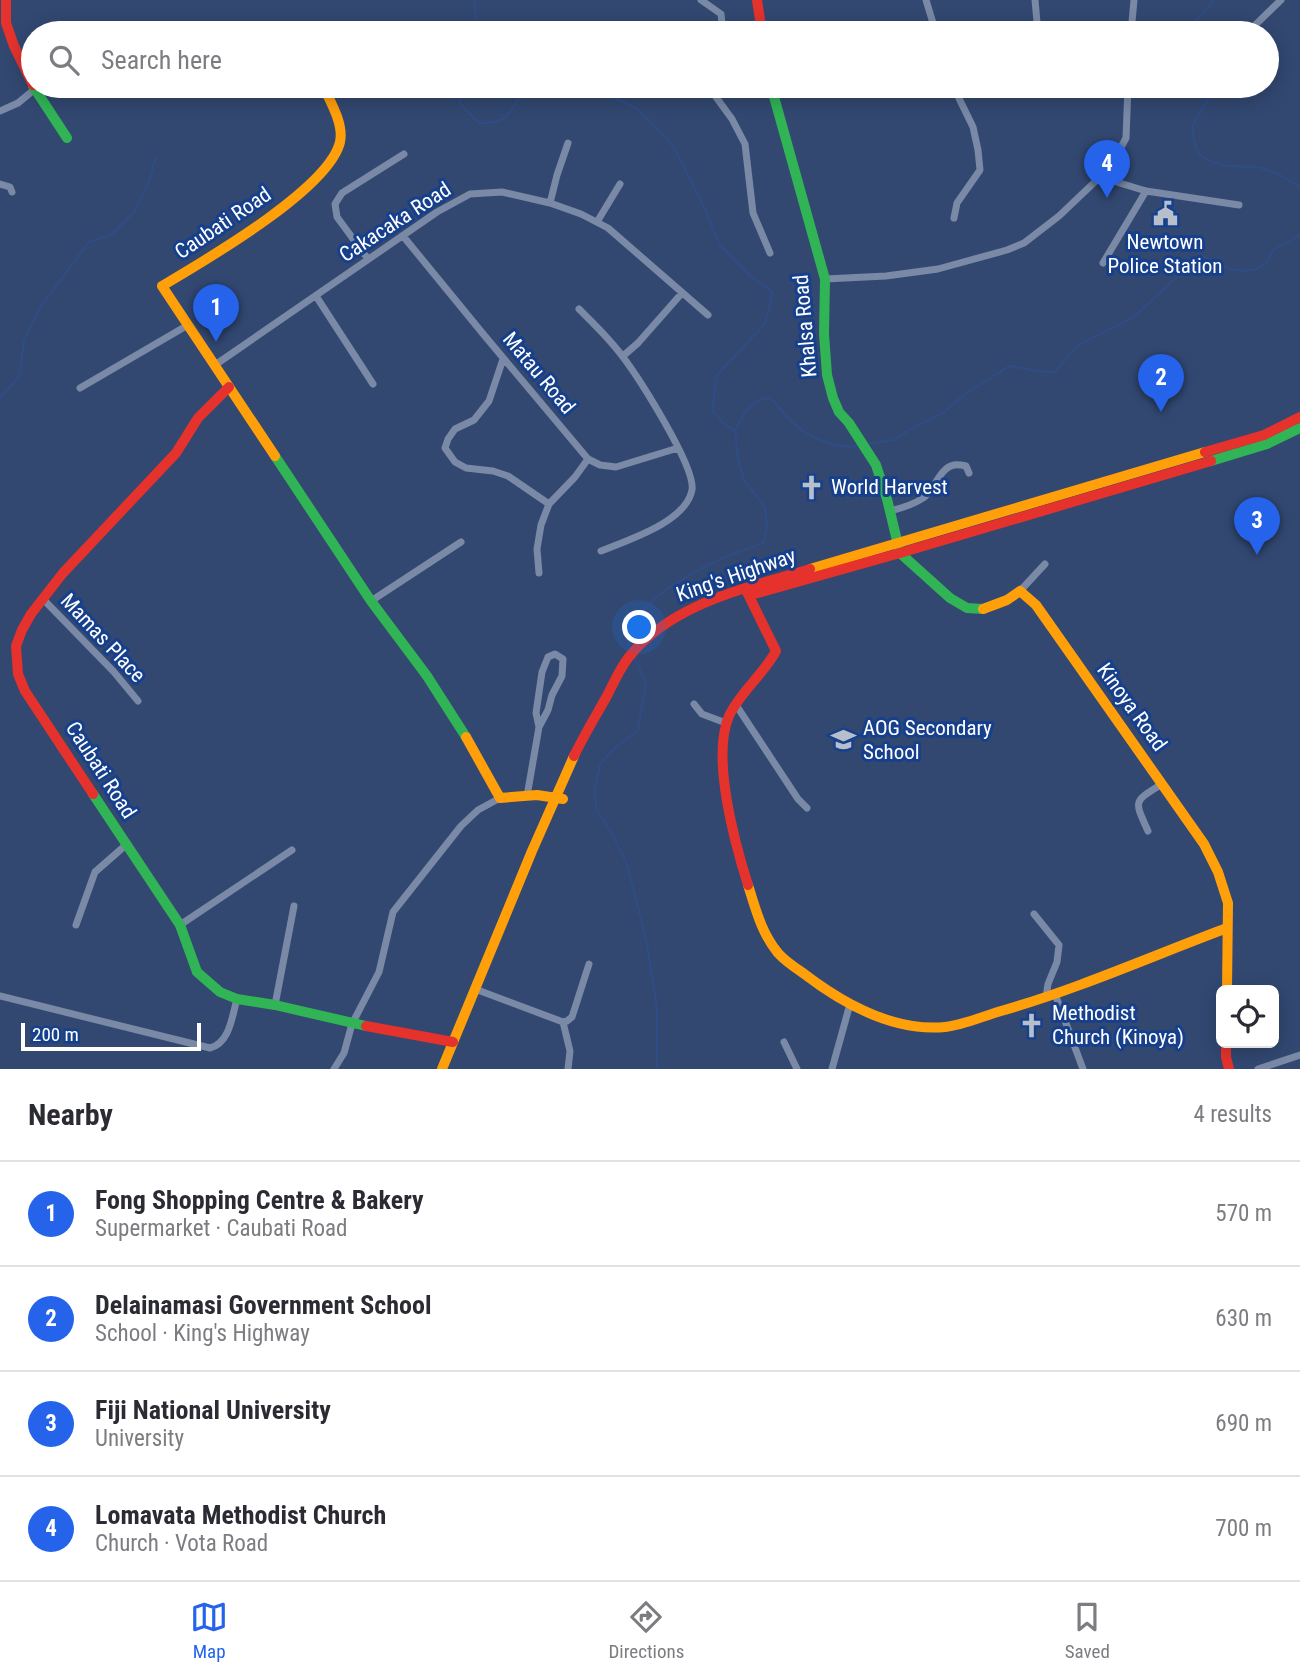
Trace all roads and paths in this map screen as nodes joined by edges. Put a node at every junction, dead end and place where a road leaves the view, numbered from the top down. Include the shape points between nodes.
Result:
1 (6, 0) edge
2 (701, 0) edge
3 (757, 0) edge
4 (926, 0) edge
5 (1035, 0) edge
6 (1134, 0) edge
7 (1281, 0) edge
8 (722, 21) edge
9 (760, 21) edge
10 (932, 21) edge
11 (1037, 21) edge
12 (1132, 21) edge
13 (1259, 21) edge
14 (21, 60) edge
15 (23, 98) edge
16 (41, 98) edge
17 (329, 98) edge
18 (717, 98) edge
19 (774, 98) edge
20 (959, 98) edge
21 (1128, 98) edge
22 (0, 111) edge
23 (67, 138) dead end
24 (568, 143) dead end
25 (404, 154) dead end
26 (1100, 177) junction
27 (0, 184) edge
28 (620, 184) dead end
29 (1146, 191) junction
30 (12, 192) dead end
31 (550, 203) junction
32 (1239, 205) dead end
33 (954, 218) dead end
34 (597, 222) junction
35 (403, 236) junction
36 (770, 253) dead end
37 (368, 260) junction
38 (1103, 263) dead end
39 (825, 279) junction
40 (682, 293) junction
41 (316, 296) junction
42 (579, 309) dead end
43 (708, 315) dead end
44 (188, 325) junction
45 (623, 356) junction
46 (503, 359) junction
47 (215, 365) junction
48 (373, 384) dead end
49 (229, 387) junction
50 (80, 388) dead end
51 (1300, 417) edge
52 (1300, 428) edge
53 (678, 448) junction
54 (588, 459) junction
55 (969, 473) dead end
56 (550, 504) junction
57 (890, 511) junction
58 (461, 542) dead end
59 (900, 548) junction
60 (601, 551) dead end
61 (1045, 564) dead end
62 (539, 573) dead end
63 (1020, 591) junction
64 (747, 592) junction
65 (43, 600) junction
66 (371, 601) junction
67 (138, 701) dead end
68 (694, 704) dead end
69 (736, 705) junction
70 (726, 723) junction
71 (539, 727) junction
72 (1162, 784) junction
73 (527, 796) junction
74 (500, 798) junction
75 (559, 798) junction
76 (807, 808) dead end
77 (1148, 831) dead end
78 (127, 844) junction
79 (292, 850) dead end
80 (294, 906) dead end
81 (1034, 914) dead end
82 (76, 925) dead end
83 (180, 925) junction
84 (1227, 929) junction
85 (589, 964) dead end
86 (1227, 985) edge
87 (478, 991) junction
88 (1050, 995) junction
89 (0, 996) edge
90 (237, 999) junction
91 (850, 1004) junction
92 (275, 1005) junction
93 (563, 1022) junction
94 (352, 1024) junction
95 (453, 1042) junction
96 (783, 1042) dead end
97 (1226, 1048) edge
98 (1300, 1055) edge
99 (334, 1069) edge
100 (442, 1069) edge
101 (450, 1069) edge
102 (568, 1069) edge
103 (797, 1069) edge
104 (832, 1069) edge
105 (1083, 1069) edge
106 (1229, 1069) edge
107 (1258, 1069) edge

1 - 14 main road via 6,23
2 - 8 street via 721,14
3 - 9 main road
4 - 10 street
5 - 11 street
6 - 12 street
7 - 13 street
15 - 22 street
16 - 23 main road
17 - 44 main road, Caubati Road via 341,142 322,174 234,242 162,286
18 - 36 street via 745,145 753,213
19 - 39 main road, Khalsa Road
20 - 33 street via 973,127 980,170 957,203
21 - 26 street via 1126,138
24 - 31 street
25 - 37 street via 342,193 335,204 337,217
26 - 29 street
26 - 39 street via 1059,216 1007,250 938,269
27 - 30 street
28 - 34 street
29 - 32 street
29 - 38 street
31 - 34 street, Cakacaka Road
31 - 35 street, Cakacaka Road via 502,192 470,194
34 - 40 street, Cakacaka Road
35 - 37 street, Cakacaka Road
35 - 46 street, Matau Road
37 - 41 street, Cakacaka Road
39 - 57 main road, Khalsa Road via 824,334 833,398 876,465
40 - 43 street, Cakacaka Road
40 - 45 street
41 - 47 street, Cakacaka Road
41 - 48 street
42 - 45 street
44 - 47 main road, Caubati Road
44 - 50 street
45 - 53 street
46 - 54 street, Matau Road
46 - 56 street via 489,401 474,420 455,429 445,447 455,462 466,468 508,476
47 - 49 main road, Caubati Road
49 - 65 main road, Caubati Road
49 - 66 main road, Caubati Road
51 - 59 main road, King's Highway via 1264,435
52 - 59 main road, King's Highway via 1267,444
53 - 54 street via 616,467
53 - 60 street via 692,482 685,504 656,528
54 - 56 street
55 - 57 street via 966,466 954,465 924,497
56 - 62 street via 537,550
57 - 59 main road, Khalsa Road
58 - 66 street
59 - 63 main road via 950,598 967,608 982,609
59 - 64 main road, King's Highway
61 - 63 street
63 - 72 main road, Kinoya Road via 1036,605
64 - 69 main road via 776,651
64 - 75 main road, King's Highway via 680,621 637,653 576,752
65 - 67 street, Mamas Place
65 - 78 main road, Caubati Road via 16,646 18,674
66 - 74 main road, Caubati Road via 455,720
68 - 70 street via 702,714
69 - 70 main road
69 - 76 street
70 - 91 main road via 724,782 737,847 761,926 779,955
71 - 71 street via 536,713 542,672 548,657 555,654 563,659 562,677
71 - 73 street
72 - 77 street via 1139,800
72 - 84 main road, Kinoya Road via 1212,856 1226,891
73 - 74 main road
73 - 75 main road
74 - 94 street via 461,826 393,912 379,972
75 - 87 main road, King's Highway
78 - 82 street via 95,873
78 - 83 main road, Caubati Road
79 - 83 street
80 - 92 street
81 - 88 street via 1059,945 1048,984
83 - 90 main road, Caubati Road via 197,972 220,992
84 - 86 main road, Kinoya Road
84 - 88 main road
85 - 93 street via 572,1017
87 - 93 street
87 - 95 main road, King's Highway
87 - 101 main road, King's Highway
88 - 91 main road via 944,1027 916,1027
88 - 105 street
89 - 90 street via 210,1048 227,1033
90 - 92 main road, Caubati Road
91 - 104 street
92 - 94 main road, Caubati Road
93 - 102 street via 570,1051
94 - 95 main road, Caubati Road
94 - 99 street via 344,1054
95 - 100 main road, King's Highway
96 - 103 street
97 - 106 main road
98 - 107 street

